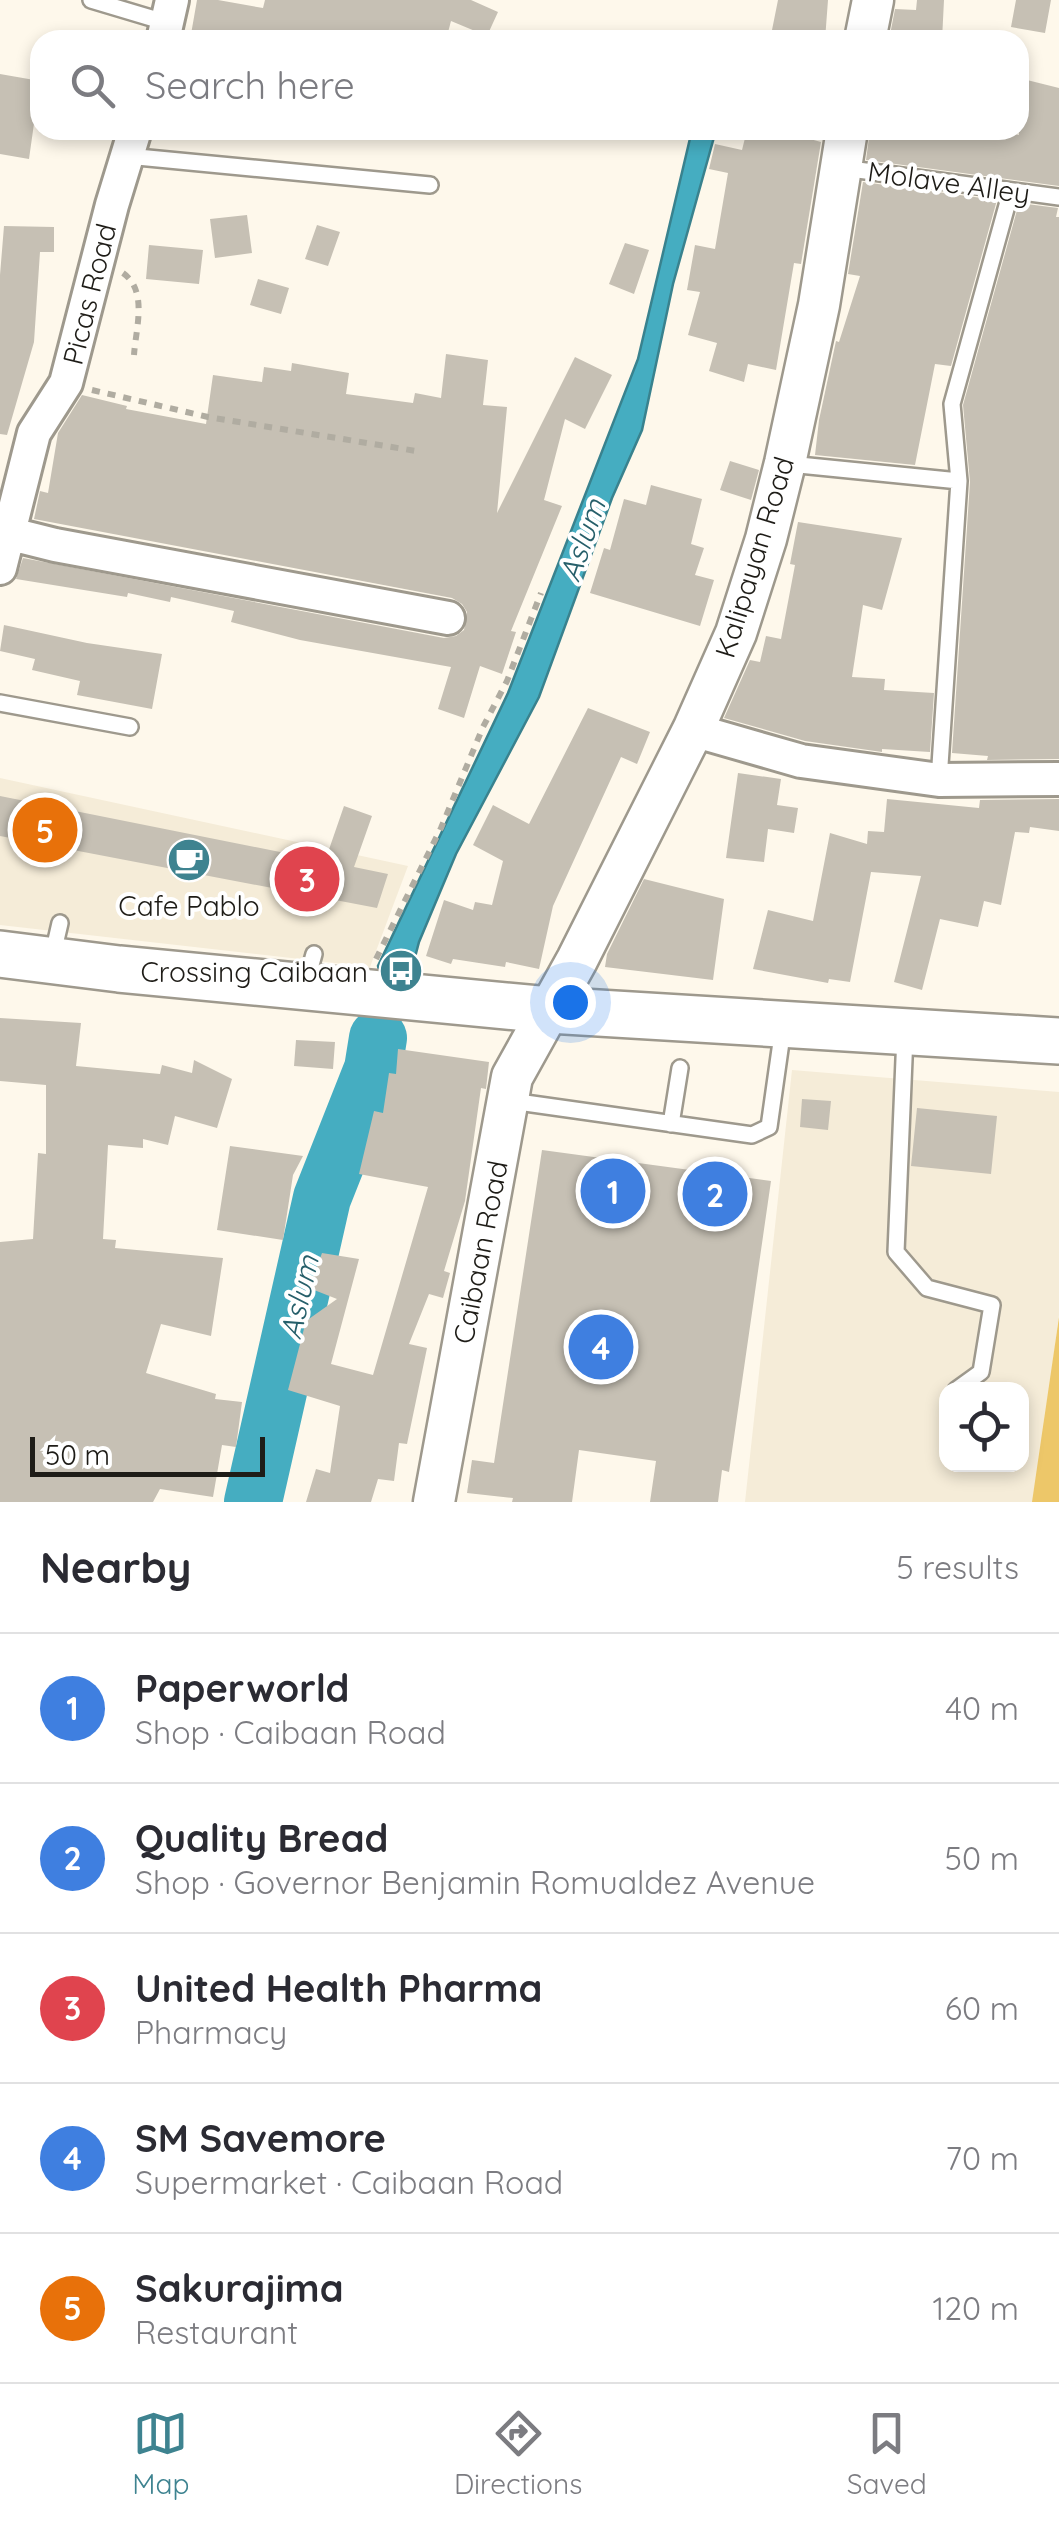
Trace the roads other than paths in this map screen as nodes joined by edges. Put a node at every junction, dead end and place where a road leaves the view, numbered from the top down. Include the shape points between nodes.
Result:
1 (91, 0) edge
2 (872, 0) edge
3 (168, 21) edge
4 (867, 30) edge
5 (131, 143) edge
6 (843, 149) edge
7 (430, 184) dead end
8 (1011, 191) junction
9 (1059, 197) edge
10 (784, 463) junction
11 (959, 481) junction
12 (7, 533) junction
13 (0, 568) edge
14 (448, 618) dead end
15 (0, 704) edge
16 (130, 727) dead end
17 (693, 730) junction
18 (1059, 779) edge
19 (939, 780) junction
20 (0, 954) edge
21 (549, 1010) junction
22 (784, 1024) junction
23 (905, 1032) junction
24 (1059, 1041) edge
25 (680, 1068) dead end
26 (509, 1101) junction
27 (671, 1124) junction
28 (967, 1382) edge
29 (434, 1502) edge

1 - 3 lane
2 - 4 street
5 - 7 lane
5 - 12 street, Picas Road via 66,384 34,434
6 - 8 lane, Molave Alley
6 - 10 street, Kalipayan Road via 819,304
8 - 9 lane, Molave Alley
8 - 11 lane via 952,404
10 - 11 lane
10 - 17 street, Kalipayan Road via 736,632
11 - 19 lane
12 - 13 street, Picas Road
12 - 14 street
15 - 16 lane
17 - 19 street via 801,760
17 - 21 street, Kalipayan Road
18 - 19 street
20 - 21 main road via 56,942 310,970 361,992
21 - 22 main road
21 - 26 street, Caibaan Road via 512,1077
22 - 23 main road
22 - 27 lane via 769,1127 752,1135
23 - 24 main road
23 - 28 lane via 896,1252 926,1288 992,1305 981,1372
25 - 27 lane
26 - 27 lane
26 - 29 street, Caibaan Road

